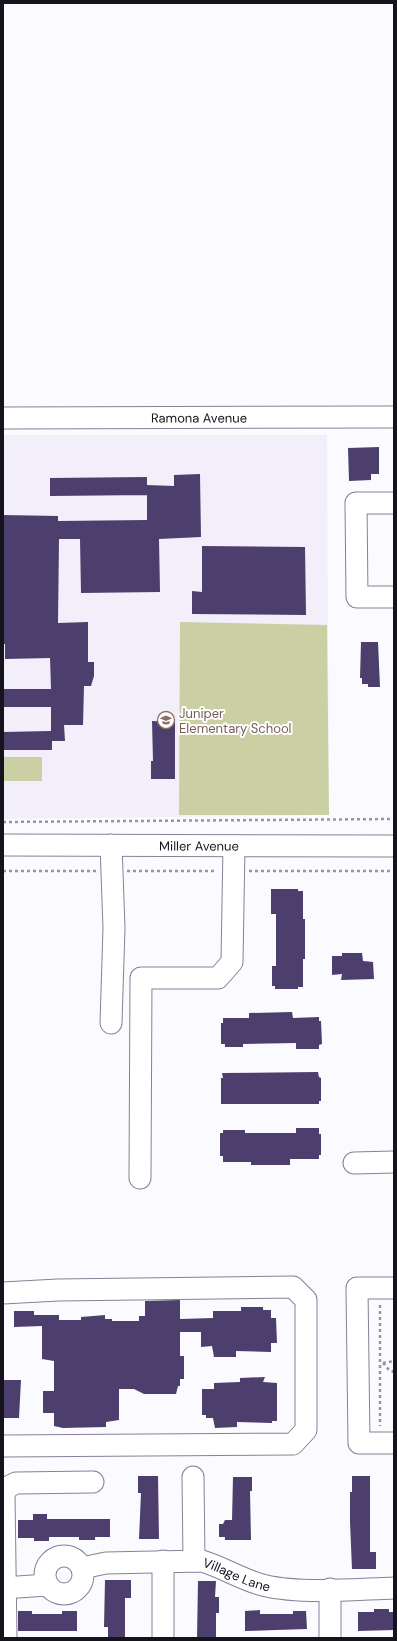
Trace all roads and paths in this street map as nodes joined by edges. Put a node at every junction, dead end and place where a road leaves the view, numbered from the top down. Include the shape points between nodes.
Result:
1 (394, 417) edge
2 (3, 418) edge
3 (394, 503) edge
4 (394, 597) edge
5 (394, 819) edge
6 (3, 822) edge
7 (3, 845) edge
8 (111, 845) junction
9 (234, 846) junction
10 (394, 846) edge
11 (112, 871) junction
12 (234, 871) junction
13 (394, 871) edge
14 (3, 872) edge
15 (111, 1023) dead end
16 (394, 1162) edge
17 (354, 1163) dead end
18 (140, 1178) dead end
19 (3, 1293) edge
20 (387, 1294) edge
21 (394, 1361) edge
22 (381, 1363) junction
23 (394, 1372) edge
24 (387, 1438) edge
25 (3, 1446) edge
26 (194, 1477) dead end
27 (93, 1482) dead end
28 (163, 1561) junction
29 (194, 1561) junction
30 (4, 1588) edge
31 (394, 1588) edge
32 (330, 1589) junction
33 (6, 1638) edge
34 (163, 1638) edge
35 (330, 1638) edge

1 - 2 street, Ramona Avenue
3 - 4 street via 356,503 357,597
5 - 6 path
7 - 8 street, Miller Avenue
8 - 9 street, Miller Avenue
8 - 11 street
9 - 10 street, Miller Avenue
9 - 12 street
11 - 12 path
11 - 14 path
11 - 15 street via 114,928
12 - 13 path
12 - 18 street via 232,962 218,978 141,978
16 - 17 street
19 - 25 street via 293,1287 306,1300 306,1430 293,1444
20 - 22 path
20 - 24 street via 357,1288 358,1443
21 - 22 path
22 - 23 path
22 - 24 path
26 - 29 street
27 - 30 street via 16,1483 8,1487 4,1494
28 - 29 street, Village Lane
28 - 30 street, Village Lane via 106,1563 82,1568 82,1580 75,1591 69,1594 56,1593 47,1585
28 - 34 street
29 - 32 street, Village Lane via 215,1565 259,1584 289,1589
30 - 33 street
31 - 32 street, Village Lane
32 - 35 street

